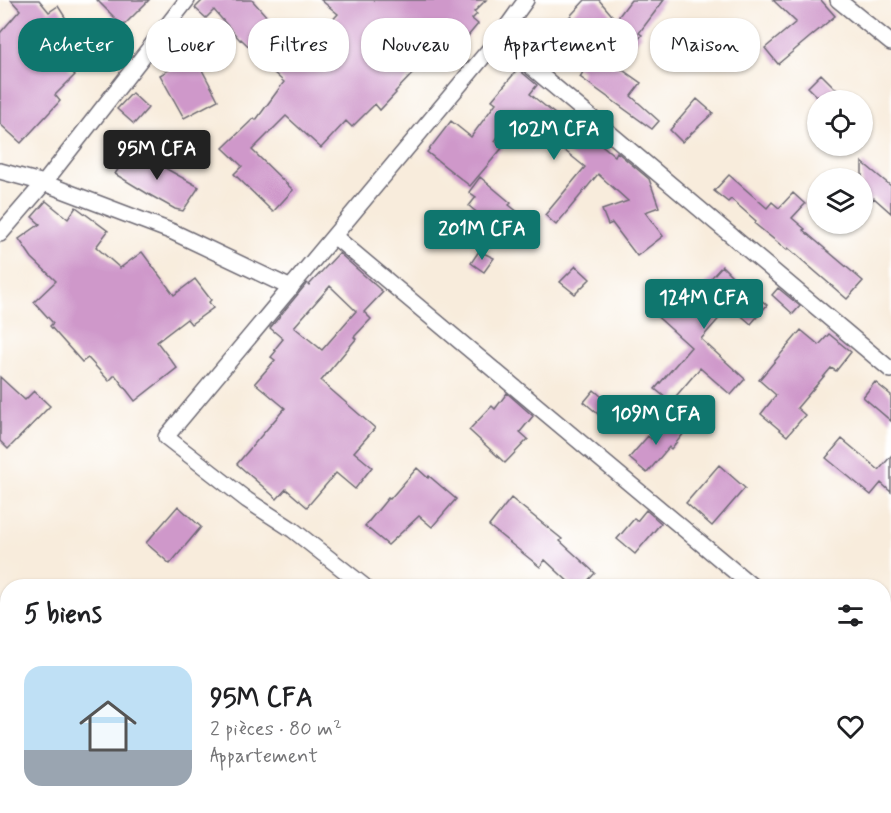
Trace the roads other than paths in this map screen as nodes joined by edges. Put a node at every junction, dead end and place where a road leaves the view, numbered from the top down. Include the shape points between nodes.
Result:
1 (186, 0) edge
2 (526, 0) edge
3 (837, 0) edge
4 (513, 18) edge
5 (891, 43) edge
6 (483, 57) edge
7 (537, 72) edge
8 (0, 171) edge
9 (44, 183) junction
10 (0, 234) edge
11 (334, 236) junction
12 (291, 288) junction
13 (891, 370) edge
14 (355, 579) edge
15 (744, 579) edge

1 - 9 street
2 - 4 street
3 - 5 street
6 - 11 street
7 - 13 street
8 - 9 street
9 - 10 street
9 - 12 street via 173,232
11 - 12 street
11 - 15 street
12 - 14 street via 166,437

